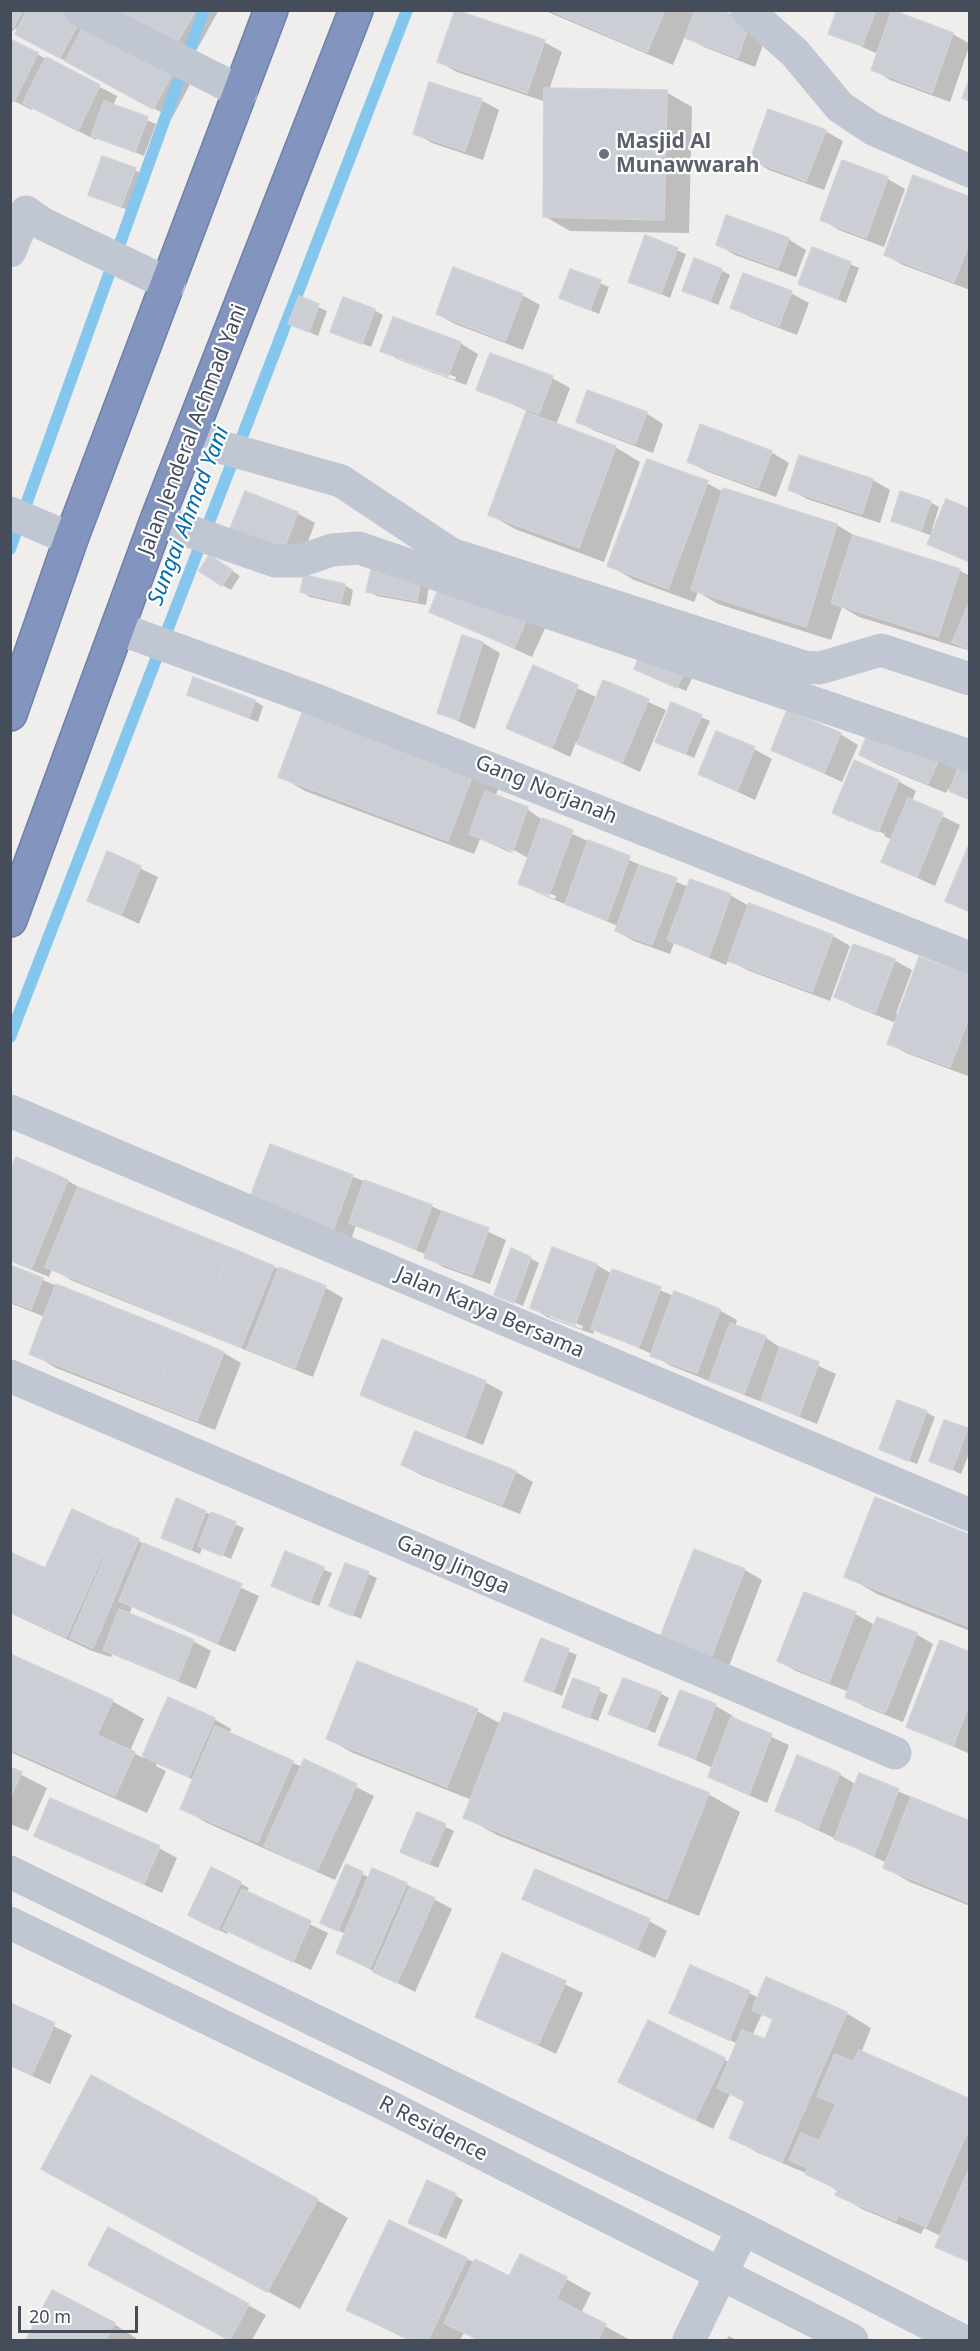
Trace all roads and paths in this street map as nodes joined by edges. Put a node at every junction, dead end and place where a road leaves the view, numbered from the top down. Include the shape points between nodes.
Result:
1 (80, 10) edge
2 (271, 10) edge
3 (356, 10) edge
4 (747, 10) edge
5 (241, 92) junction
6 (969, 171) edge
7 (18, 209) edge
8 (10, 250) edge
9 (169, 284) junction
10 (189, 438) junction
11 (18, 516) edge
12 (157, 520) junction
13 (71, 539) junction
14 (120, 629) junction
15 (969, 679) edge
16 (10, 714) edge
17 (969, 756) edge
18 (10, 920) edge
19 (969, 958) edge
20 (10, 1111) edge
21 (10, 1350) edge
22 (10, 1376) edge
23 (232, 1471) junction
24 (969, 1515) edge
25 (895, 1754) dead end
26 (10, 1872) edge
27 (10, 1923) edge
28 (396, 2058) junction
29 (382, 2103) junction
30 (743, 2229) junction
31 (722, 2275) junction
32 (688, 2340) edge
33 (852, 2340) edge
34 (961, 2340) edge

1 - 5 street
2 - 5 highway
3 - 10 highway, Jalan Jenderal Achmad Yani
4 - 6 street via 795,52 840,107 873,129
5 - 9 highway
7 - 8 street
7 - 9 street
9 - 13 highway
10 - 12 highway, Jalan Jenderal Achmad Yani
10 - 15 street via 341,481 451,554 804,667 820,668 881,650
11 - 13 street
12 - 14 highway, Jalan Jenderal Achmad Yani
12 - 17 street via 275,561 300,561 332,550 359,548
13 - 16 highway
14 - 18 highway, Jalan Jenderal Achmad Yani
14 - 19 street, Gang Norjanah via 316,700
20 - 24 street, Jalan Karya Bersama
21 - 23 street via 22,1361 202,1437 218,1449
22 - 23 street, Gang Jingga
23 - 25 street, Gang Jingga
26 - 28 street
27 - 29 street, R Residence
28 - 29 street
28 - 30 street
29 - 31 street, R Residence
30 - 31 street
30 - 34 street
31 - 32 street
31 - 33 street, R Residence

